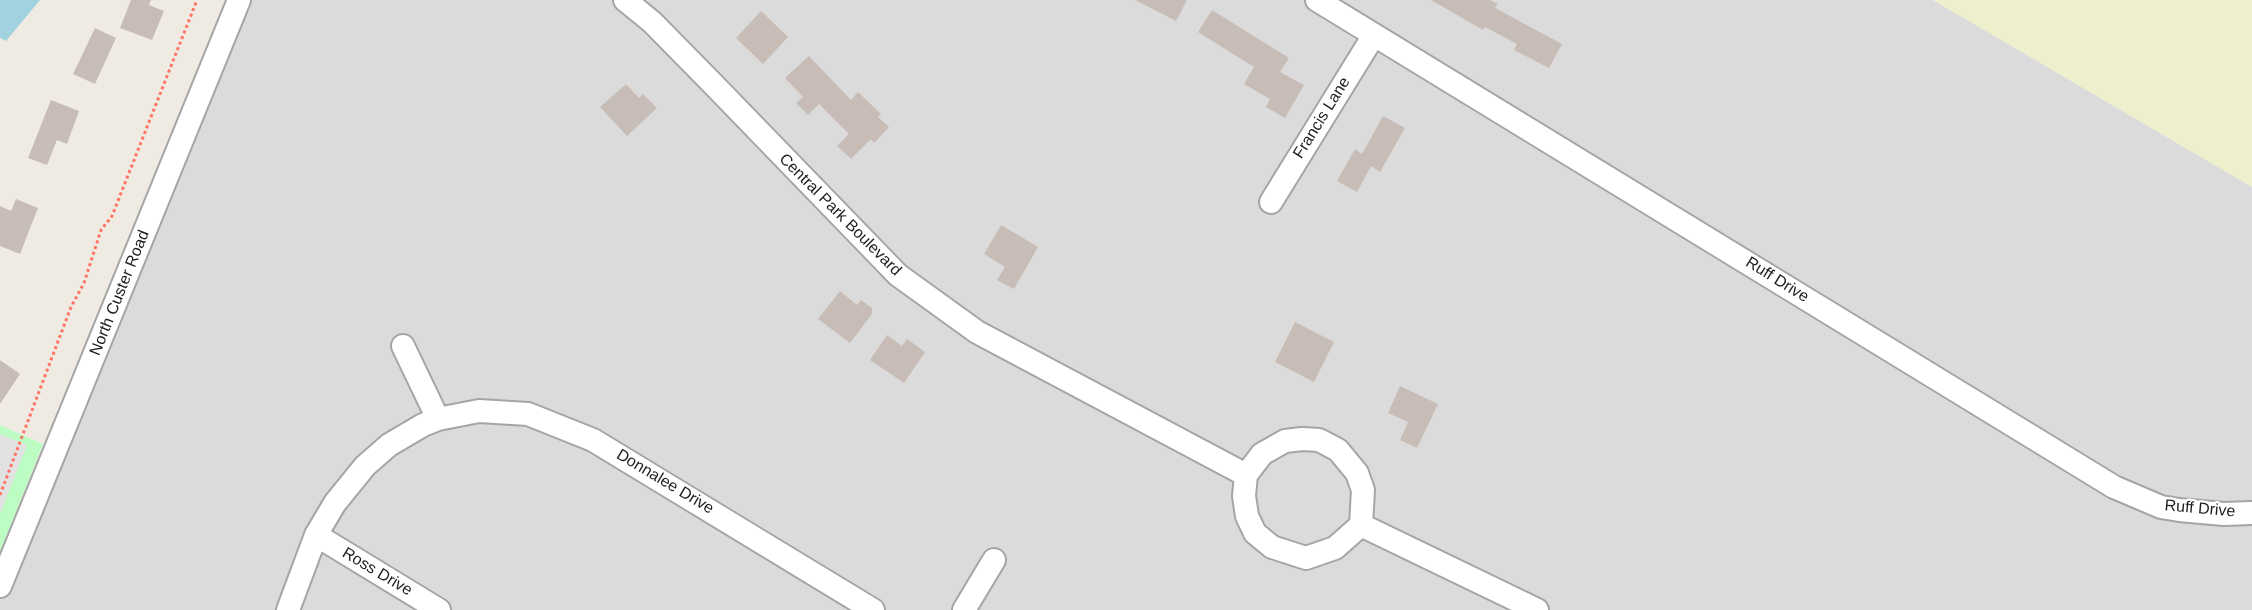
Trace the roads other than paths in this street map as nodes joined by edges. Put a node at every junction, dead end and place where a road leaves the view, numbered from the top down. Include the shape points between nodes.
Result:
1 (239, 0) edge
2 (625, 0) edge
3 (1317, 0) edge
4 (1374, 35) junction
5 (1271, 202) dead end
6 (403, 346) dead end
7 (438, 419) junction
8 (1246, 475) junction
9 (2252, 513) edge
10 (1360, 525) junction
11 (316, 535) junction
12 (994, 560) dead end
13 (0, 586) edge
14 (288, 610) edge
15 (439, 610) edge
16 (873, 610) edge
17 (964, 610) edge
18 (1537, 610) edge

1 - 13 street, North Custer Road
2 - 8 street, Central Park Boulevard via 668,38 898,275 977,332
3 - 4 street, Ruff Drive
4 - 5 street, Francis Lane
4 - 9 street, Ruff Drive via 2114,487 2170,508
6 - 7 street
7 - 11 street, Donnalee Drive via 376,455 335,503
7 - 16 street, Donnalee Drive via 480,411 511,412 558,424 642,468
8 - 10 street via 1247,516 1255,533 1272,547 1306,558 1335,548
8 - 10 street via 1262,454 1285,441 1319,440 1338,450 1358,473 1362,490
10 - 18 street
11 - 14 street, Donnalee Drive
11 - 15 street, Ross Drive
12 - 17 street

